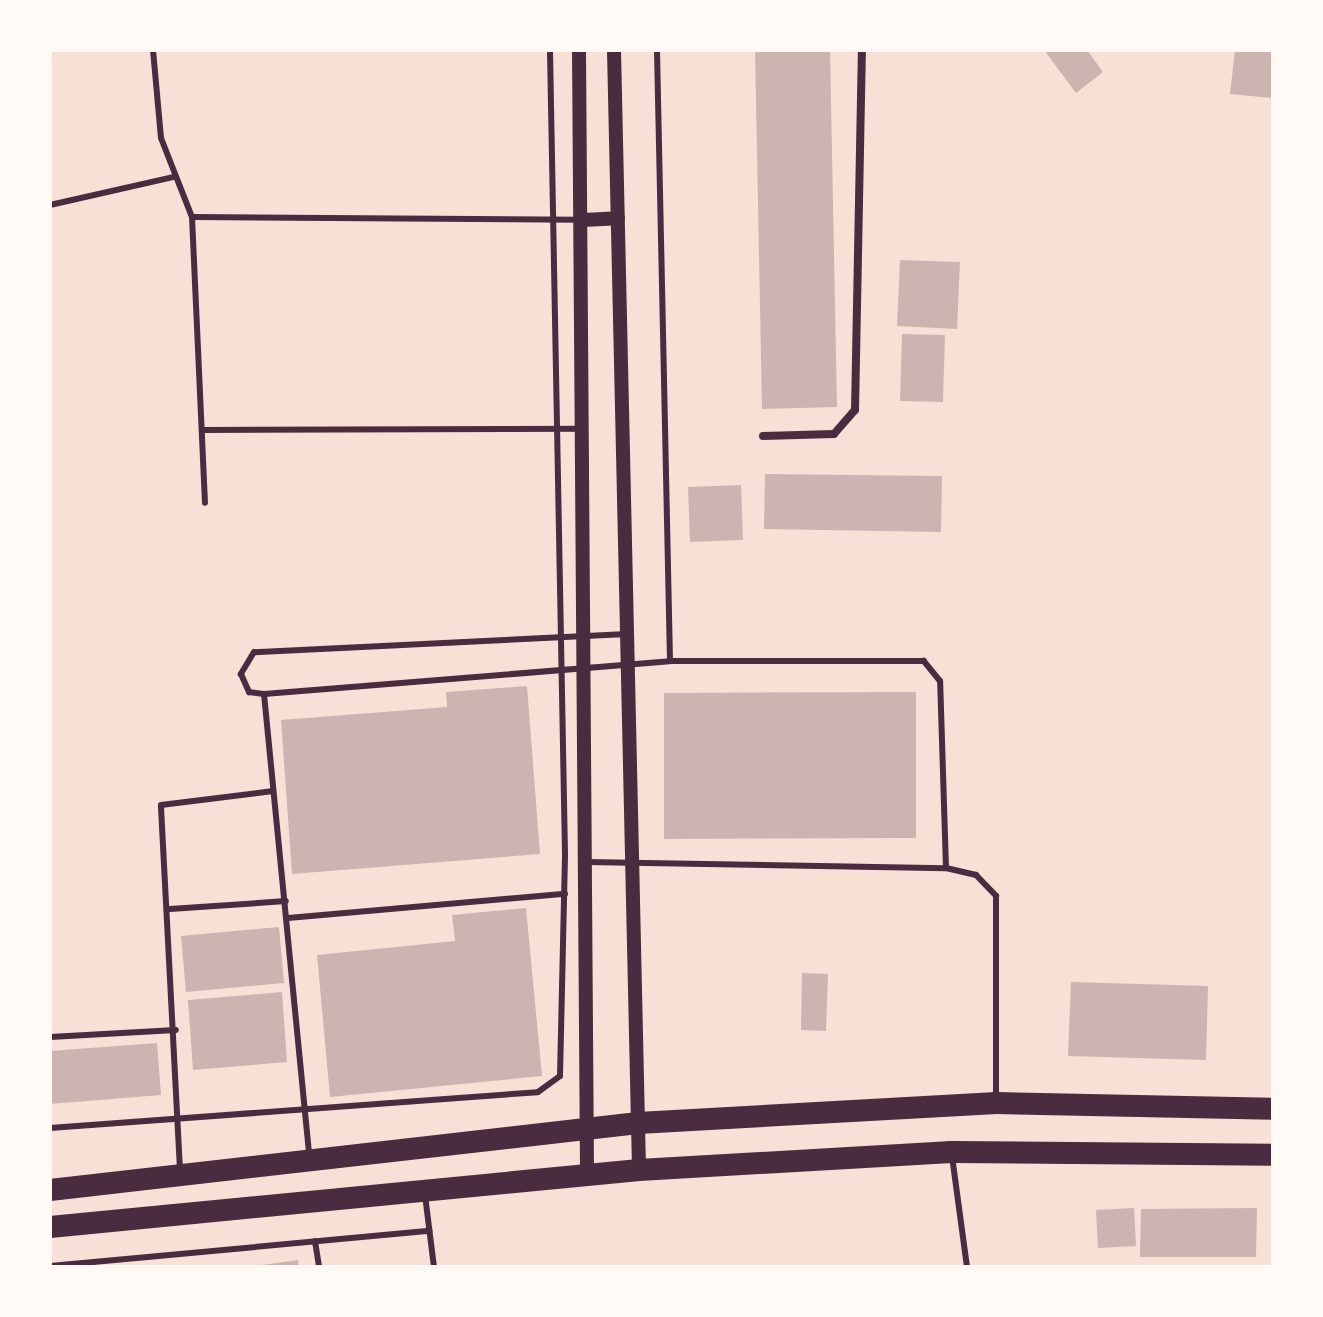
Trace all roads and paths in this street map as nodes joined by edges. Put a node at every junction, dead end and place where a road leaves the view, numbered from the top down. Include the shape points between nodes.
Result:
1 (153, 50) edge
2 (550, 50) edge
3 (579, 50) edge
4 (614, 50) edge
5 (657, 50) edge
6 (862, 50) edge
7 (173, 177) junction
8 (50, 205) edge
9 (192, 217) junction
10 (618, 218) junction
11 (583, 220) junction
12 (559, 221) junction
13 (586, 428) junction
14 (203, 430) junction
15 (561, 431) junction
16 (763, 436) dead end
17 (205, 503) dead end
18 (627, 634) junction
19 (588, 635) junction
20 (560, 636) junction
21 (670, 661) junction
22 (627, 666) junction
23 (587, 667) junction
24 (560, 669) junction
25 (264, 694) junction
26 (273, 791) junction
27 (582, 862) junction
28 (630, 862) junction
29 (946, 868) junction
30 (565, 894) junction
31 (286, 901) junction
32 (170, 909) junction
33 (288, 918) junction
34 (176, 1030) junction
35 (50, 1037) edge
36 (996, 1103) junction
37 (1273, 1109) edge
38 (304, 1110) junction
39 (179, 1114) junction
40 (638, 1123) junction
41 (50, 1128) edge
42 (585, 1128) junction
43 (951, 1152) junction
44 (1273, 1155) edge
45 (309, 1163) junction
46 (639, 1170) junction
47 (587, 1175) junction
48 (180, 1176) junction
49 (50, 1190) edge
50 (425, 1192) junction
51 (50, 1227) edge
52 (429, 1231) junction
53 (315, 1241) junction
54 (50, 1266) edge
55 (319, 1267) edge
56 (434, 1267) edge
57 (967, 1267) edge

1 - 7 lane
2 - 12 lane
3 - 11 street
4 - 10 street
5 - 21 lane
6 - 16 street via 855,410 834,434
7 - 8 lane
7 - 9 lane
9 - 12 lane
9 - 14 lane
10 - 11 street
10 - 18 street
11 - 12 lane
11 - 13 street
12 - 15 lane
13 - 15 lane
13 - 19 street
14 - 15 lane
14 - 17 lane
15 - 20 lane
18 - 19 lane
18 - 22 street
19 - 20 lane
19 - 23 street
20 - 24 lane
20 - 25 lane via 254,652 241,674 249,692
21 - 22 lane
21 - 29 lane via 924,661 940,681
22 - 23 lane
22 - 28 street
23 - 24 lane
23 - 27 street
24 - 25 lane
24 - 30 lane
25 - 26 lane
26 - 31 lane
26 - 32 lane via 161,805
27 - 28 lane
27 - 42 street
28 - 29 lane
28 - 40 street
29 - 36 lane via 976,875 996,896
30 - 33 lane
30 - 38 lane via 562,1065 552,1087
31 - 32 lane
31 - 33 lane
32 - 34 lane
33 - 38 lane
34 - 35 lane
34 - 39 lane
36 - 37 highway
36 - 40 highway
38 - 39 lane
38 - 45 lane
39 - 41 lane
39 - 48 lane
40 - 42 highway
40 - 46 street
42 - 45 highway
42 - 47 street
43 - 44 highway
43 - 46 highway
43 - 57 lane
45 - 48 highway
46 - 47 highway
47 - 50 highway
48 - 49 highway
50 - 51 highway
50 - 52 lane
52 - 53 lane
52 - 56 lane
53 - 54 lane
53 - 55 lane

